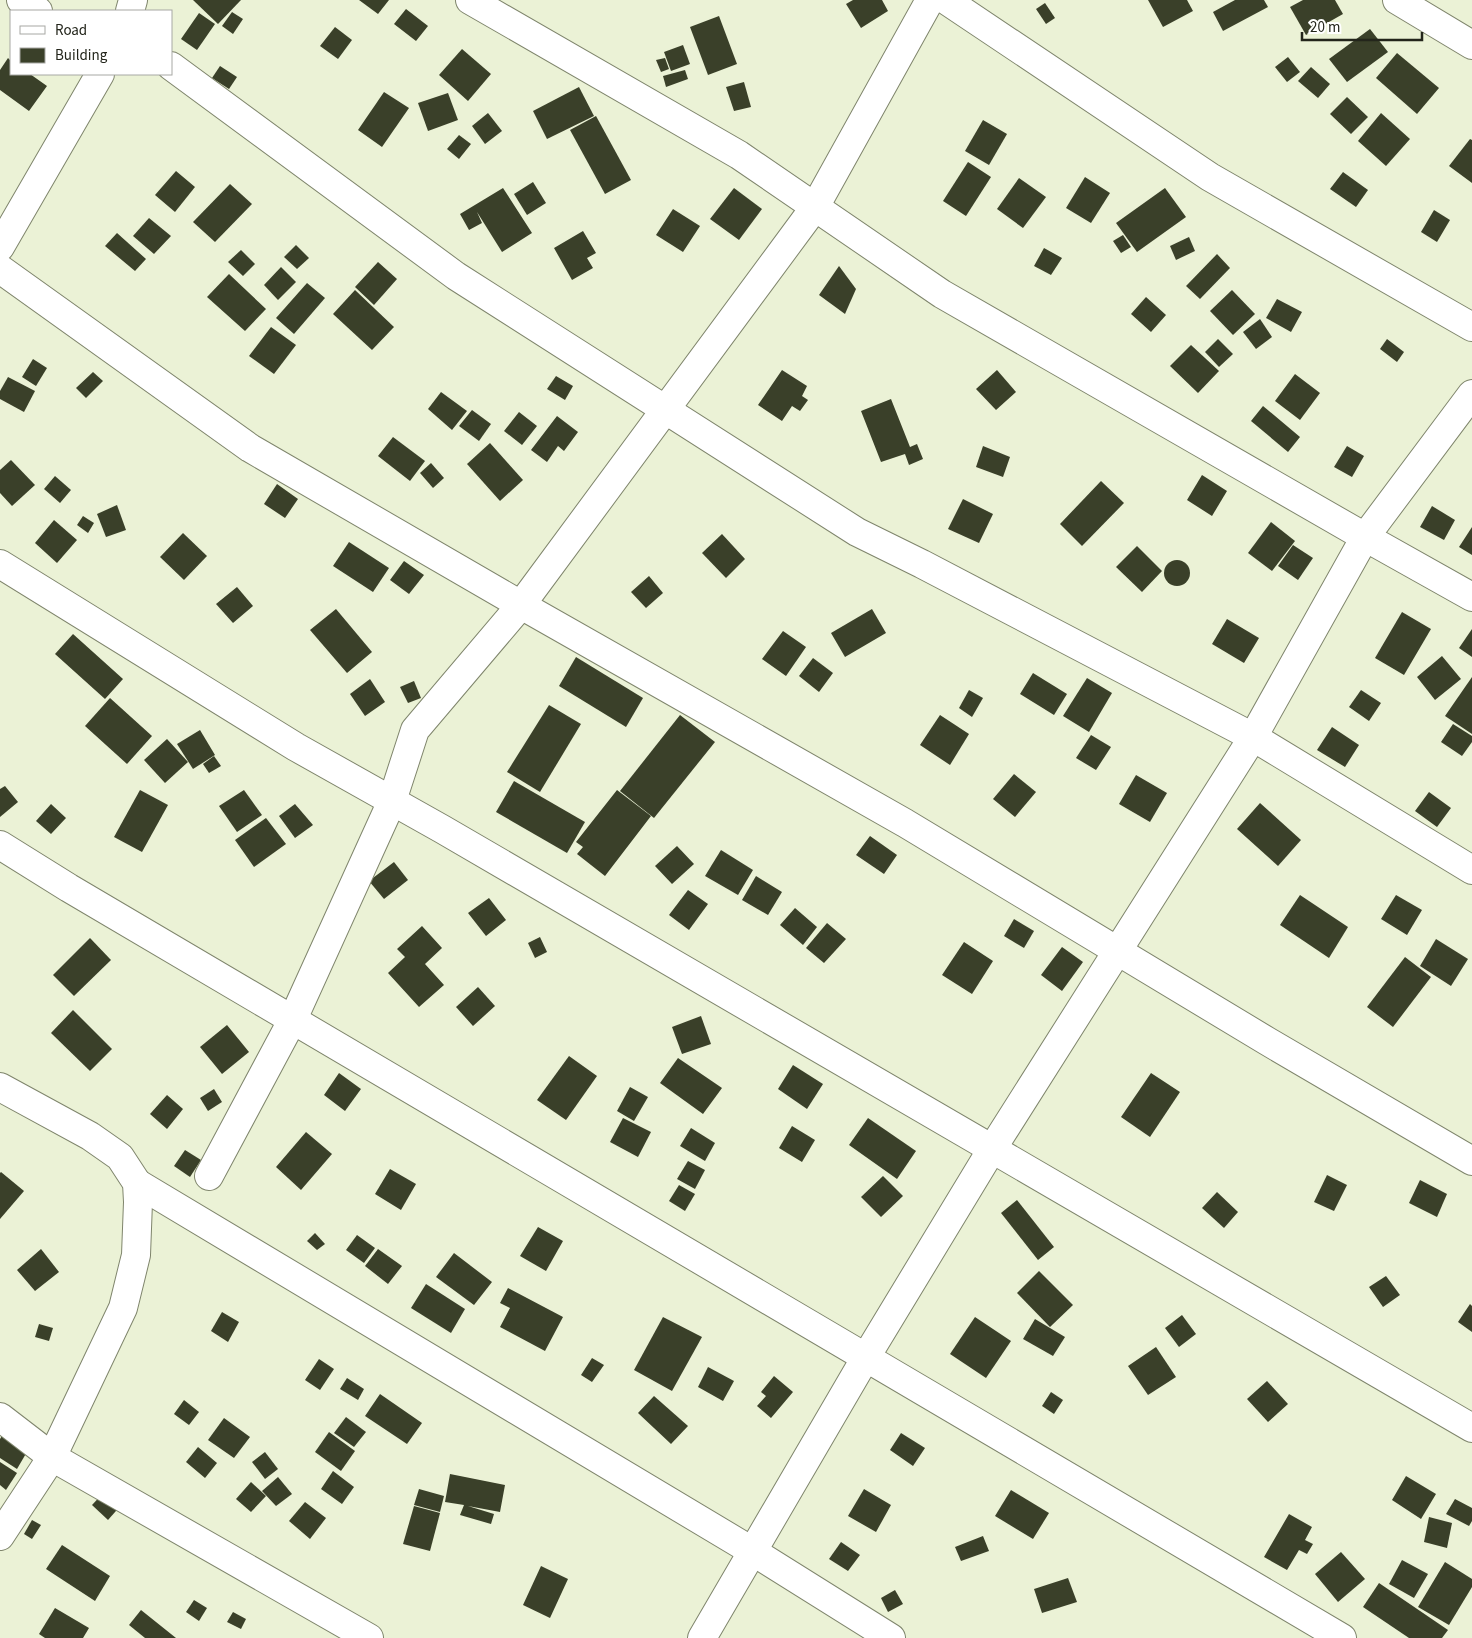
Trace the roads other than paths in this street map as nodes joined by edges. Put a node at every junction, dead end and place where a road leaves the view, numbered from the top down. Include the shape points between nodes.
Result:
1 (21, 0) edge
2 (470, 0) edge
3 (930, 0) edge
4 (946, 0) edge
5 (1397, 0) edge
6 (36, 10) edge
7 (1472, 45) edge
8 (172, 67) edge
9 (99, 75) edge
10 (815, 207) junction
11 (0, 248) edge
12 (0, 269) edge
13 (1472, 327) edge
14 (1472, 394) edge
15 (666, 410) junction
16 (1365, 537) junction
17 (0, 564) edge
18 (1472, 597) edge
19 (521, 605) junction
20 (1253, 737) junction
21 (392, 801) junction
22 (0, 845) edge
23 (1472, 870) edge
24 (1117, 950) junction
25 (293, 1019) junction
26 (0, 1086) edge
27 (992, 1148) junction
28 (1472, 1161) edge
29 (209, 1176) dead end
30 (137, 1183) junction
31 (866, 1357) junction
32 (0, 1417) edge
33 (1472, 1428) edge
34 (52, 1457) junction
35 (0, 1536) edge
36 (752, 1551) junction
37 (369, 1638) edge
38 (702, 1638) edge
39 (891, 1638) edge
40 (1342, 1638) edge

1 - 6 street
2 - 10 street via 739,155
3 - 10 street
4 - 13 street via 1210,178
5 - 7 street
8 - 15 street via 456,276
9 - 11 street
10 - 15 street
10 - 16 street via 942,294
12 - 19 street via 250,448
14 - 16 street
15 - 19 street
15 - 20 street via 857,532
16 - 18 street
16 - 20 street
17 - 21 street via 287,741
19 - 21 street via 415,730
19 - 24 street via 904,823
20 - 23 street
20 - 24 street
21 - 25 street
21 - 27 street
22 - 25 street
24 - 27 street
24 - 28 street
25 - 29 street
25 - 31 street
26 - 30 street via 90,1136 120,1157
27 - 31 street
27 - 33 street
30 - 34 street via 136,1255 123,1308
30 - 36 street
31 - 36 street
31 - 40 street
32 - 34 street
34 - 35 street
34 - 37 street
36 - 38 street
36 - 39 street

